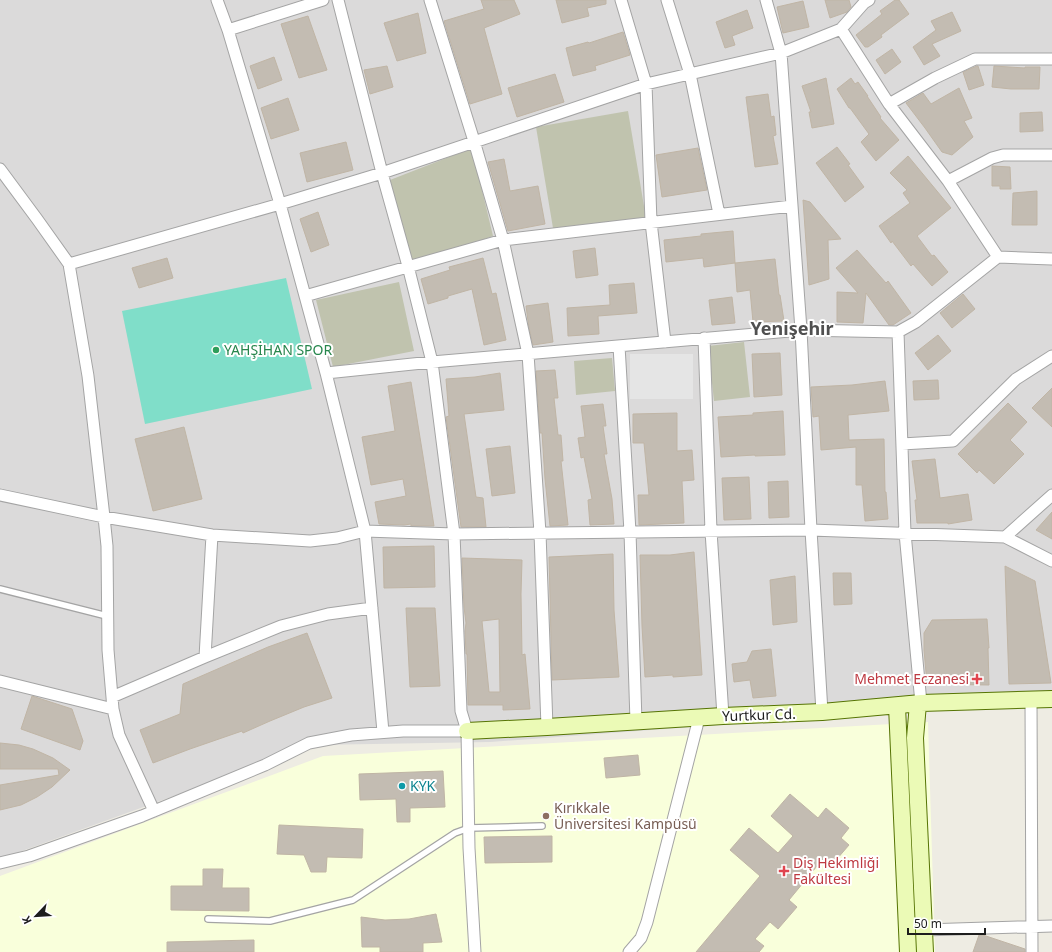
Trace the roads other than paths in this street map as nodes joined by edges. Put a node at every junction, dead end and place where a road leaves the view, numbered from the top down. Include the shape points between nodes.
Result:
1 (217, 0) edge
2 (323, 0) edge
3 (338, 0) edge
4 (430, 0) edge
5 (621, 0) edge
6 (667, 0) edge
7 (766, 0) edge
8 (865, 1) edge
9 (841, 29) junction
10 (228, 30) junction
11 (781, 53) junction
12 (1052, 59) edge
13 (690, 74) junction
14 (646, 84) junction
15 (889, 104) junction
16 (474, 142) junction
17 (1052, 155) edge
18 (0, 169) edge
19 (382, 173) junction
20 (948, 181) junction
21 (280, 204) junction
22 (792, 206) junction
23 (719, 214) junction
24 (651, 222) junction
25 (503, 240) junction
26 (998, 258) junction
27 (1052, 259) edge
28 (69, 264) junction
29 (408, 266) junction
30 (305, 296) junction
31 (801, 330) junction
32 (898, 332) junction
33 (704, 338) junction
34 (665, 342) junction
35 (619, 346) junction
36 (528, 354) junction
37 (1050, 361) edge
38 (432, 362) junction
39 (326, 373) junction
40 (902, 444) junction
41 (0, 495) edge
42 (1052, 495) edge
43 (104, 517) junction
44 (811, 530) junction
45 (365, 531) junction
46 (711, 531) junction
47 (630, 532) junction
48 (540, 533) junction
49 (905, 533) junction
50 (454, 534) junction
51 (212, 535) junction
52 (1005, 537) junction
53 (1052, 561) edge
54 (0, 589) edge
55 (372, 608) junction
56 (108, 616) junction
57 (205, 657) junction
58 (0, 681) edge
59 (112, 697) junction
60 (1031, 699) junction
61 (1052, 699) edge
62 (920, 704) junction
63 (897, 706) junction
64 (113, 709) junction
65 (822, 712) junction
66 (723, 716) junction
67 (699, 718) junction
68 (636, 722) junction
69 (546, 727) junction
70 (467, 731) junction
71 (383, 732) junction
72 (154, 811) junction
73 (542, 826) dead end
74 (469, 828) junction
75 (0, 863) edge
76 (208, 920) dead end
77 (1032, 926) junction
78 (1052, 926) edge
79 (924, 930) junction
80 (475, 952) edge
81 (629, 952) edge
82 (908, 952) edge
83 (925, 952) edge
84 (1032, 952) edge

1 - 10 street
2 - 10 street
3 - 19 street
4 - 16 street
5 - 14 street
6 - 13 street
7 - 11 street
8 - 9 street
9 - 11 street
9 - 15 street
10 - 21 street
11 - 13 street
11 - 22 street
12 - 15 street via 975,59
13 - 14 street
13 - 23 street
14 - 16 street
14 - 24 street
15 - 20 street
16 - 19 street
16 - 25 street
17 - 20 street via 1004,155 992,158
18 - 28 street
19 - 21 street
19 - 29 street
20 - 26 street
21 - 28 street
21 - 30 street
22 - 23 street
22 - 31 street
23 - 24 street
24 - 25 street
24 - 34 street
25 - 29 street
25 - 36 street
26 - 27 street
26 - 32 street via 916,322
28 - 43 street via 88,376
29 - 30 street
29 - 38 street
30 - 39 street
31 - 32 street
31 - 33 street
31 - 44 street
32 - 40 street
33 - 34 street
33 - 46 street
34 - 35 street
35 - 36 street
35 - 47 street
36 - 38 street
36 - 48 street
37 - 40 street via 1016,379 953,441
38 - 39 street
38 - 50 street
39 - 45 street
40 - 49 street
41 - 43 street
42 - 52 street
43 - 51 street
43 - 56 street
44 - 46 street
44 - 49 street
44 - 65 street
45 - 50 street
45 - 51 street via 310,541
45 - 55 street
46 - 47 street
46 - 66 street
47 - 48 street
47 - 68 street
48 - 50 street
48 - 69 street
49 - 52 street
49 - 62 street
50 - 70 street via 461,710
51 - 57 street
52 - 53 street
54 - 56 lane
55 - 57 street via 328,614 281,626
55 - 71 street
56 - 59 street
57 - 59 street
58 - 64 street
59 - 64 street
60 - 61 street, Yurtkur Cd.
60 - 62 street, Yurtkur Cd.
60 - 77 street
62 - 63 street, Yurtkur Cd.
62 - 79 street via 915,738
63 - 65 street, Yurtkur Cd.
63 - 82 street
64 - 72 street via 119,735
65 - 66 street, Yurtkur Cd.
66 - 67 street, Yurtkur Cd.
67 - 68 street, Yurtkur Cd.
67 - 81 street via 647,922 641,938
68 - 69 street, Yurtkur Cd.
69 - 70 street, Yurtkur Cd.
70 - 71 street
70 - 74 street
71 - 72 street via 309,743 265,765
72 - 75 street via 29,856
73 - 74 lane
74 - 76 lane via 455,833 353,900 270,921
74 - 80 street
77 - 78 street
77 - 79 street
77 - 84 street
79 - 83 street

